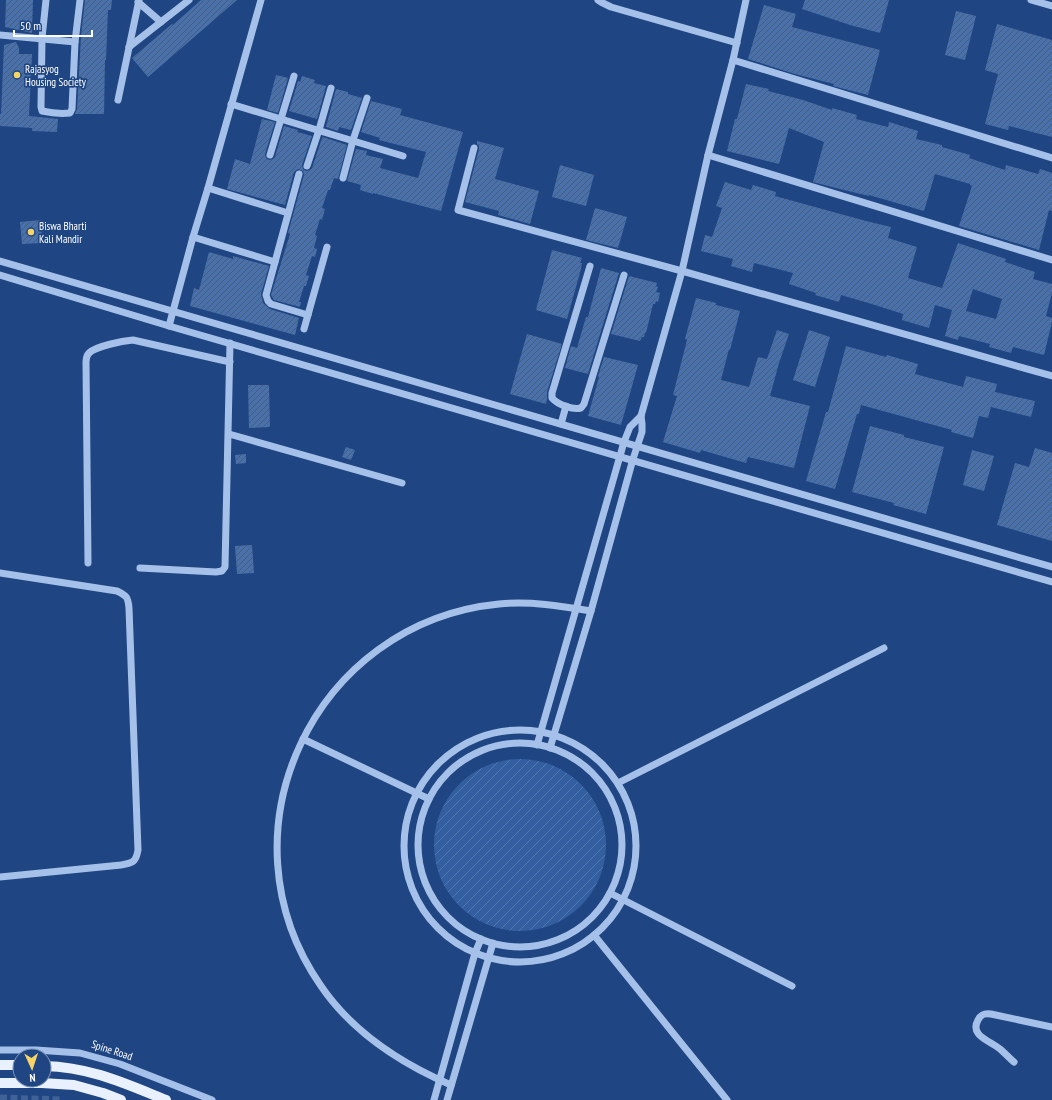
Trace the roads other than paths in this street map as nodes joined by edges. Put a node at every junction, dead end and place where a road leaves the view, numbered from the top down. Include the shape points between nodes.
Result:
1 (46, 0) edge
2 (80, 0) edge
3 (189, 0) edge
4 (261, 0) edge
5 (598, 0) edge
6 (746, 0) edge
7 (1031, 0) edge
8 (139, 1) edge
9 (1052, 6) edge
10 (161, 22) junction
11 (0, 35) edge
12 (42, 38) junction
13 (75, 42) junction
14 (737, 43) junction
15 (129, 47) junction
16 (733, 60) junction
17 (294, 76) dead end
18 (331, 88) dead end
19 (367, 98) dead end
20 (118, 100) dead end
21 (231, 104) junction
22 (281, 119) junction
23 (319, 130) junction
24 (353, 140) junction
25 (474, 148) dead end
26 (270, 155) dead end
27 (403, 156) dead end
28 (708, 156) junction
29 (1052, 158) edge
30 (307, 166) dead end
31 (299, 174) dead end
32 (343, 178) dead end
33 (208, 188) junction
34 (288, 213) junction
35 (193, 237) junction
36 (328, 247) dead end
37 (1052, 260) edge
38 (0, 261) edge
39 (275, 262) junction
40 (590, 266) dead end
41 (682, 271) junction
42 (624, 275) dead end
43 (0, 276) edge
44 (173, 312) junction
45 (308, 315) junction
46 (170, 326) junction
47 (304, 329) dead end
48 (230, 343) junction
49 (230, 362) junction
50 (1052, 376) edge
51 (566, 406) junction
52 (641, 416) junction
53 (561, 424) junction
54 (229, 434) junction
55 (624, 442) junction
56 (637, 446) junction
57 (620, 456) junction
58 (633, 459) junction
59 (402, 483) dead end
60 (88, 563) dead end
61 (1052, 567) edge
62 (140, 568) dead end
63 (0, 573) edge
64 (1052, 582) edge
65 (576, 608) junction
66 (591, 611) junction
67 (884, 648) dead end
68 (540, 732) junction
69 (554, 735) junction
70 (303, 739) junction
71 (536, 745) junction
72 (550, 748) junction
73 (618, 783) junction
74 (417, 792) junction
75 (429, 799) junction
76 (0, 877) edge
77 (610, 893) junction
78 (623, 900) junction
79 (594, 935) junction
80 (481, 939) junction
81 (493, 943) junction
82 (475, 953) junction
83 (488, 958) junction
84 (792, 986) dead end
85 (1052, 1027) edge
86 (0, 1050) edge
87 (1014, 1062) dead end
88 (0, 1065) edge
89 (12, 1065) edge
90 (52, 1066) edge
91 (440, 1080) junction
92 (0, 1084) edge
93 (451, 1085) junction
94 (120, 1100) edge
95 (166, 1100) edge
96 (212, 1100) edge
97 (434, 1100) edge
98 (447, 1100) edge
99 (727, 1100) edge

1 - 12 street
2 - 13 street
3 - 10 street
4 - 21 street
5 - 14 street via 611,7
6 - 14 street
7 - 9 street
8 - 10 street
8 - 15 street
10 - 15 street
11 - 12 street
12 - 13 street
12 - 13 street via 42,111 46,112 70,113 72,109
14 - 16 street
15 - 20 street
16 - 28 street
16 - 29 street
17 - 22 street
18 - 23 street
19 - 24 street
21 - 22 street
21 - 33 street
22 - 23 street
22 - 26 street
23 - 24 street
23 - 30 street
24 - 27 street
24 - 32 street
25 - 41 street via 458,210
28 - 37 street
28 - 41 street
31 - 34 street
33 - 34 street
33 - 35 street
34 - 39 street
35 - 39 street
35 - 44 street
36 - 45 street
38 - 44 street
39 - 45 street via 266,295 268,301
40 - 51 street via 552,393 552,398 556,402
41 - 50 street
41 - 52 street
42 - 51 street via 584,404 578,409
43 - 46 street
44 - 46 street
44 - 53 street
45 - 47 street
46 - 48 street
48 - 49 street
48 - 57 street
49 - 54 street
49 - 60 street via 133,340 95,349 87,356
51 - 53 street
52 - 55 street via 630,427
52 - 56 street via 642,432
53 - 55 street
54 - 59 street
54 - 62 street via 225,567 222,571 216,572
55 - 56 street
55 - 57 street
56 - 58 street
56 - 61 street
57 - 58 street
57 - 65 street
58 - 64 street
58 - 66 street
63 - 76 street via 117,591 128,598 138,850 135,860 121,865
65 - 66 street
65 - 68 street
65 - 70 street via 525,603 474,607 426,623 403,634 361,663 342,681 326,701
66 - 69 street
67 - 73 street
68 - 69 street
68 - 71 street
68 - 74 street via 495,732 476,739 442,760
69 - 72 street
69 - 73 street via 577,744 593,755
70 - 74 street
70 - 91 street via 283,792 277,843 281,893 296,942 321,987 354,1025 394,1056
71 - 72 street
71 - 75 street via 498,746 465,760 451,771
72 - 77 street via 582,765 599,781 615,806 623,841 622,859
73 - 78 street via 628,801 637,842 636,860
74 - 75 street
74 - 82 street via 409,811 404,851 413,890 434,924 450,938
75 - 80 street via 422,815 418,850 420,868 426,885 445,914 458,926
77 - 78 street
77 - 81 street via 590,920 560,940 525,947
78 - 79 street via 613,916
78 - 84 street
79 - 83 street via 565,952 546,958 526,961
79 - 99 street
80 - 81 street
80 - 82 street
81 - 83 street
82 - 83 street
82 - 91 street
83 - 93 street
85 - 87 street via 991,1014 981,1016 976,1026 978,1034 1000,1048
86 - 96 street, Spine Road via 87,1054 120,1064
88 - 89 main road
90 - 95 main road via 88,1071 112,1078
91 - 93 street
91 - 97 street
92 - 94 main road via 74,1085
93 - 98 street

